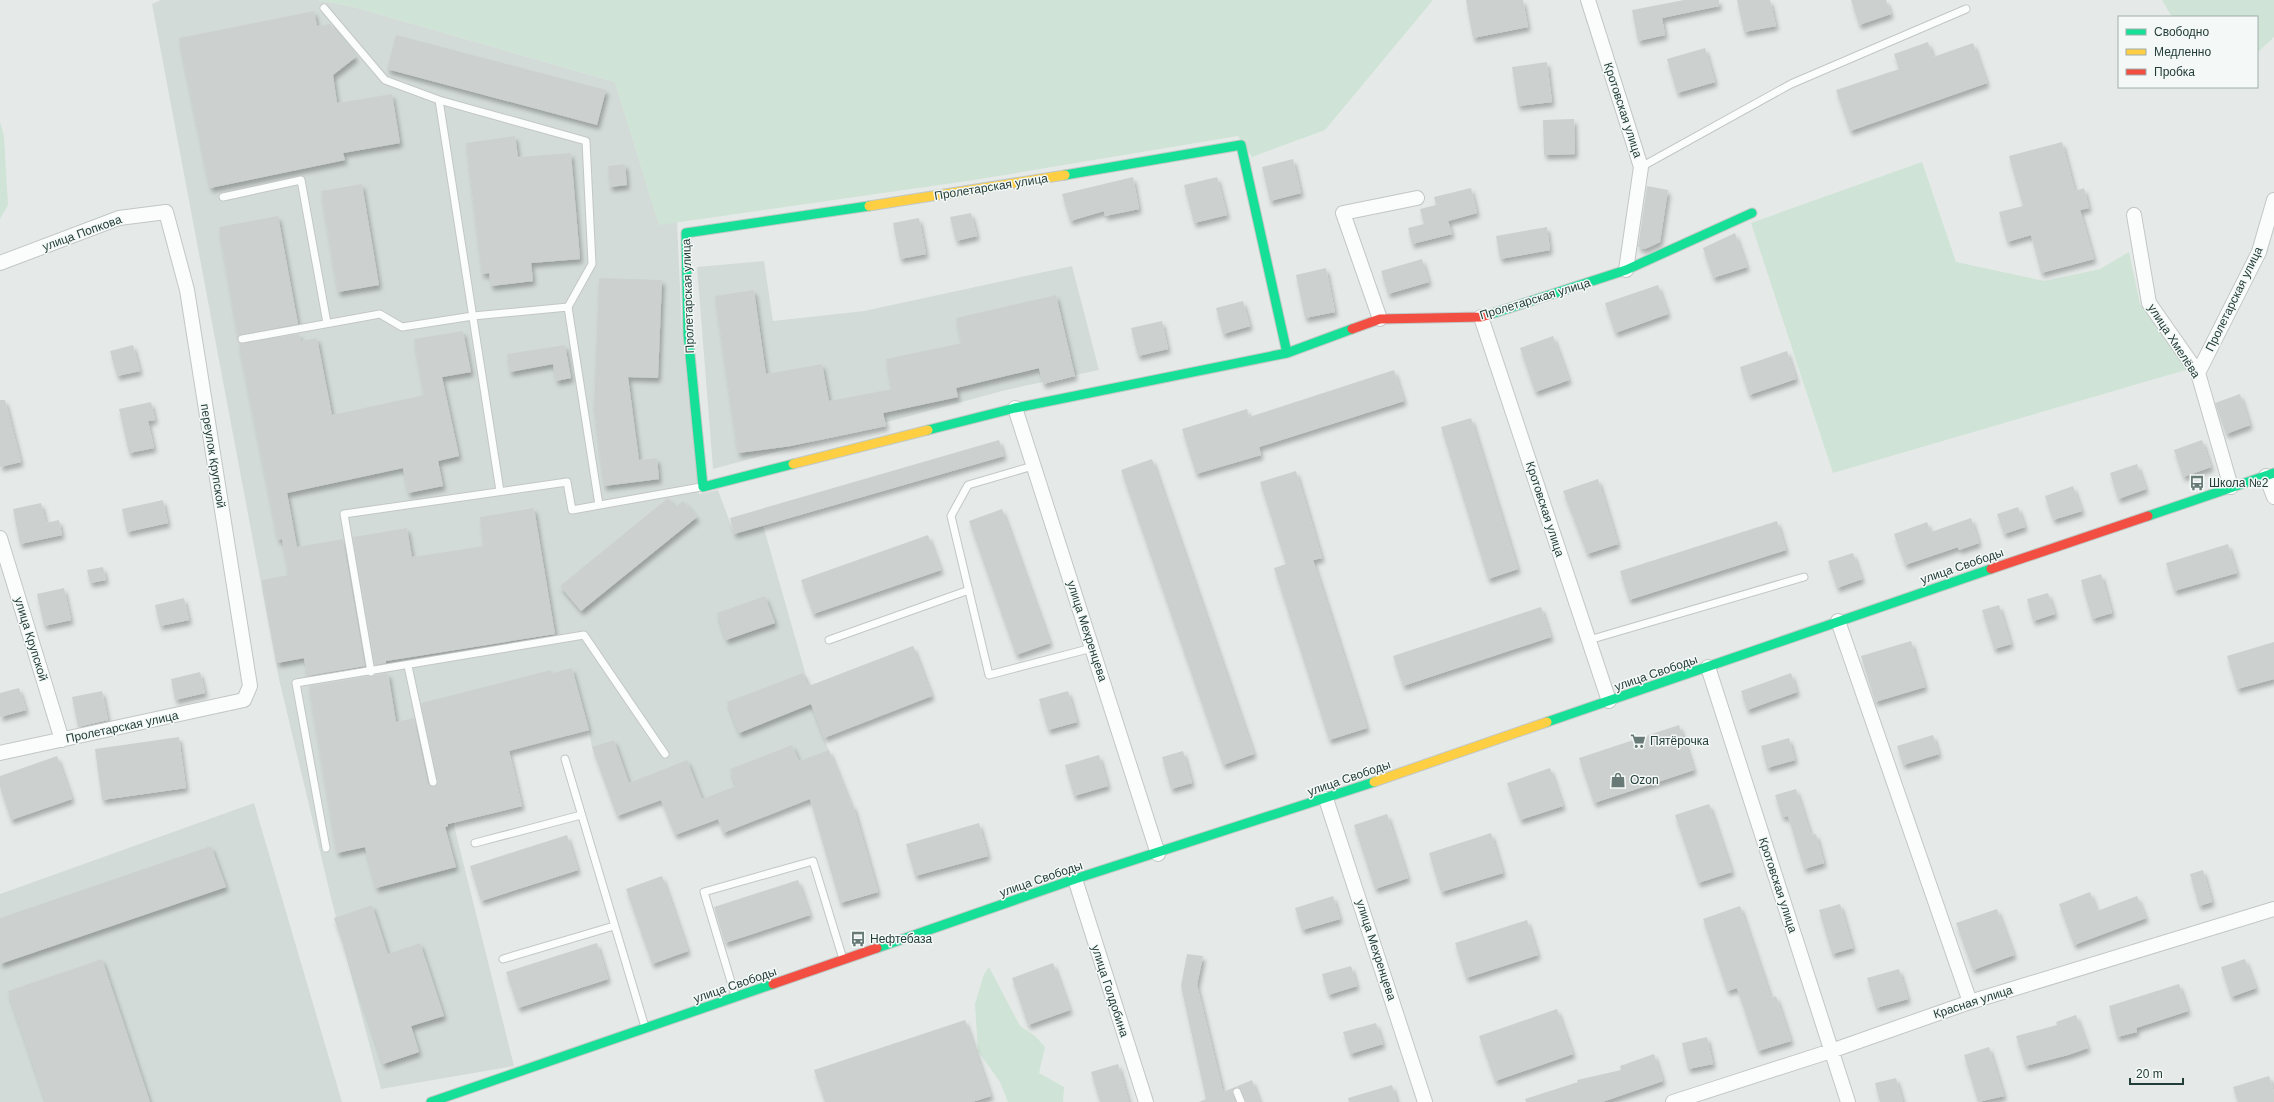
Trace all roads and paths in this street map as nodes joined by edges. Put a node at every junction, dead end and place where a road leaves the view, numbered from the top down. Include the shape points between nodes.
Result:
1 (1588, 0) edge
2 (324, 8) dead end
3 (1966, 9) dead end
4 (439, 100) junction
5 (1641, 167) junction
6 (223, 196) dead end
7 (1416, 198) dead end
8 (2274, 200) edge
9 (166, 212) joint
10 (1752, 213) dead end
11 (2134, 215) dead end
12 (0, 263) edge
13 (1626, 270) junction
14 (568, 307) junction
15 (473, 316) junction
16 (1481, 317) junction
17 (1380, 319) junction
18 (328, 323) junction
19 (242, 339) dead end
20 (1287, 353) junction
21 (2198, 373) junction
22 (1015, 408) junction
23 (1034, 466) junction
24 (2270, 475) edge
25 (703, 487) junction
26 (2231, 487) junction
27 (500, 491) junction
28 (2274, 497) edge
29 (599, 505) junction
30 (0, 538) edge
31 (1804, 577) dead end
32 (969, 590) junction
33 (1838, 621) junction
34 (829, 640) dead end
35 (1589, 640) junction
36 (1092, 648) junction
37 (408, 666) junction
38 (1708, 667) junction
39 (371, 672) junction
40 (244, 700) joint
41 (1609, 701) junction
42 (62, 740) junction
43 (0, 753) edge
44 (665, 754) dead end
45 (565, 759) dead end
46 (433, 782) dead end
47 (1326, 799) junction
48 (582, 815) junction
49 (475, 843) dead end
50 (326, 848) dead end
51 (1158, 854) junction
52 (1075, 879) junction
53 (2274, 909) edge
54 (614, 926) junction
55 (503, 959) dead end
56 (843, 960) junction
57 (735, 997) junction
58 (1970, 1002) junction
59 (645, 1028) junction
60 (1831, 1051) junction
61 (1237, 1092) dead end
62 (431, 1102) edge
63 (1146, 1102) edge
64 (1241, 1102) edge
65 (1425, 1102) edge
66 (1673, 1102) edge
67 (1848, 1102) edge

1 - 5 street, Кротовская улица
2 - 4 lane via 385,80
3 - 5 lane via 1792,84
4 - 14 lane via 586,141 592,264
4 - 15 lane
5 - 13 street, Кротовская улица
6 - 18 lane via 301,180
7 - 17 street via 1343,213
8 - 21 street, Пролетарская улица via 2259,252
9 - 12 street, улица Попкова via 119,218
9 - 40 street, переулок Крупской via 187,290 250,686
10 - 13 street, Пролетарская улица
11 - 21 street, улица Хмелёва via 2148,303
13 - 16 street, Пролетарская улица
14 - 15 lane
14 - 29 lane
15 - 18 lane via 402,327 380,314
15 - 27 lane
16 - 17 street, Пролетарская улица
16 - 35 street, Кротовская улица
17 - 20 street, Пролетарская улица
18 - 19 lane
20 - 22 street, Пролетарская улица
20 - 25 street, Пролетарская улица via 1242,145 977,190 686,233 688,334
21 - 26 street, улица Хмелёва
22 - 23 street, улица Мехренцева
22 - 25 street, Пролетарская улица
23 - 32 lane via 968,485 951,516
23 - 36 street, улица Мехренцева
24 - 26 street, улица Свободы
24 - 28 street
25 - 29 lane
26 - 33 street, улица Свободы
27 - 29 lane via 567,482 572,510
27 - 39 lane via 344,514
30 - 42 street, улица Крупской
31 - 35 lane
32 - 34 lane
32 - 36 lane via 990,674
33 - 38 street, улица Свободы
33 - 58 street
35 - 41 street, Кротовская улица
36 - 51 street, улица Мехренцева
37 - 39 lane
37 - 44 lane via 584,635
37 - 46 lane
38 - 41 street, улица Свободы
38 - 60 street, Кротовская улица
39 - 50 lane via 296,683
40 - 42 street, Пролетарская улица
41 - 47 street, улица Свободы
42 - 43 street, Пролетарская улица
45 - 48 lane
47 - 51 street, улица Свободы
47 - 65 street, улица Мехренцева
48 - 49 lane
48 - 54 lane
51 - 52 street, улица Свободы
52 - 56 street, улица Свободы
52 - 63 street, улица Голдобина
53 - 58 street, Красная улица
54 - 55 lane
54 - 59 lane
56 - 57 street, улица Свободы
56 - 57 lane via 813,861 704,892
57 - 59 street, улица Свободы
58 - 60 street, Красная улица
59 - 62 street, улица Свободы
60 - 66 street, Красная улица
60 - 67 street, Кротовская улица
61 - 64 lane

